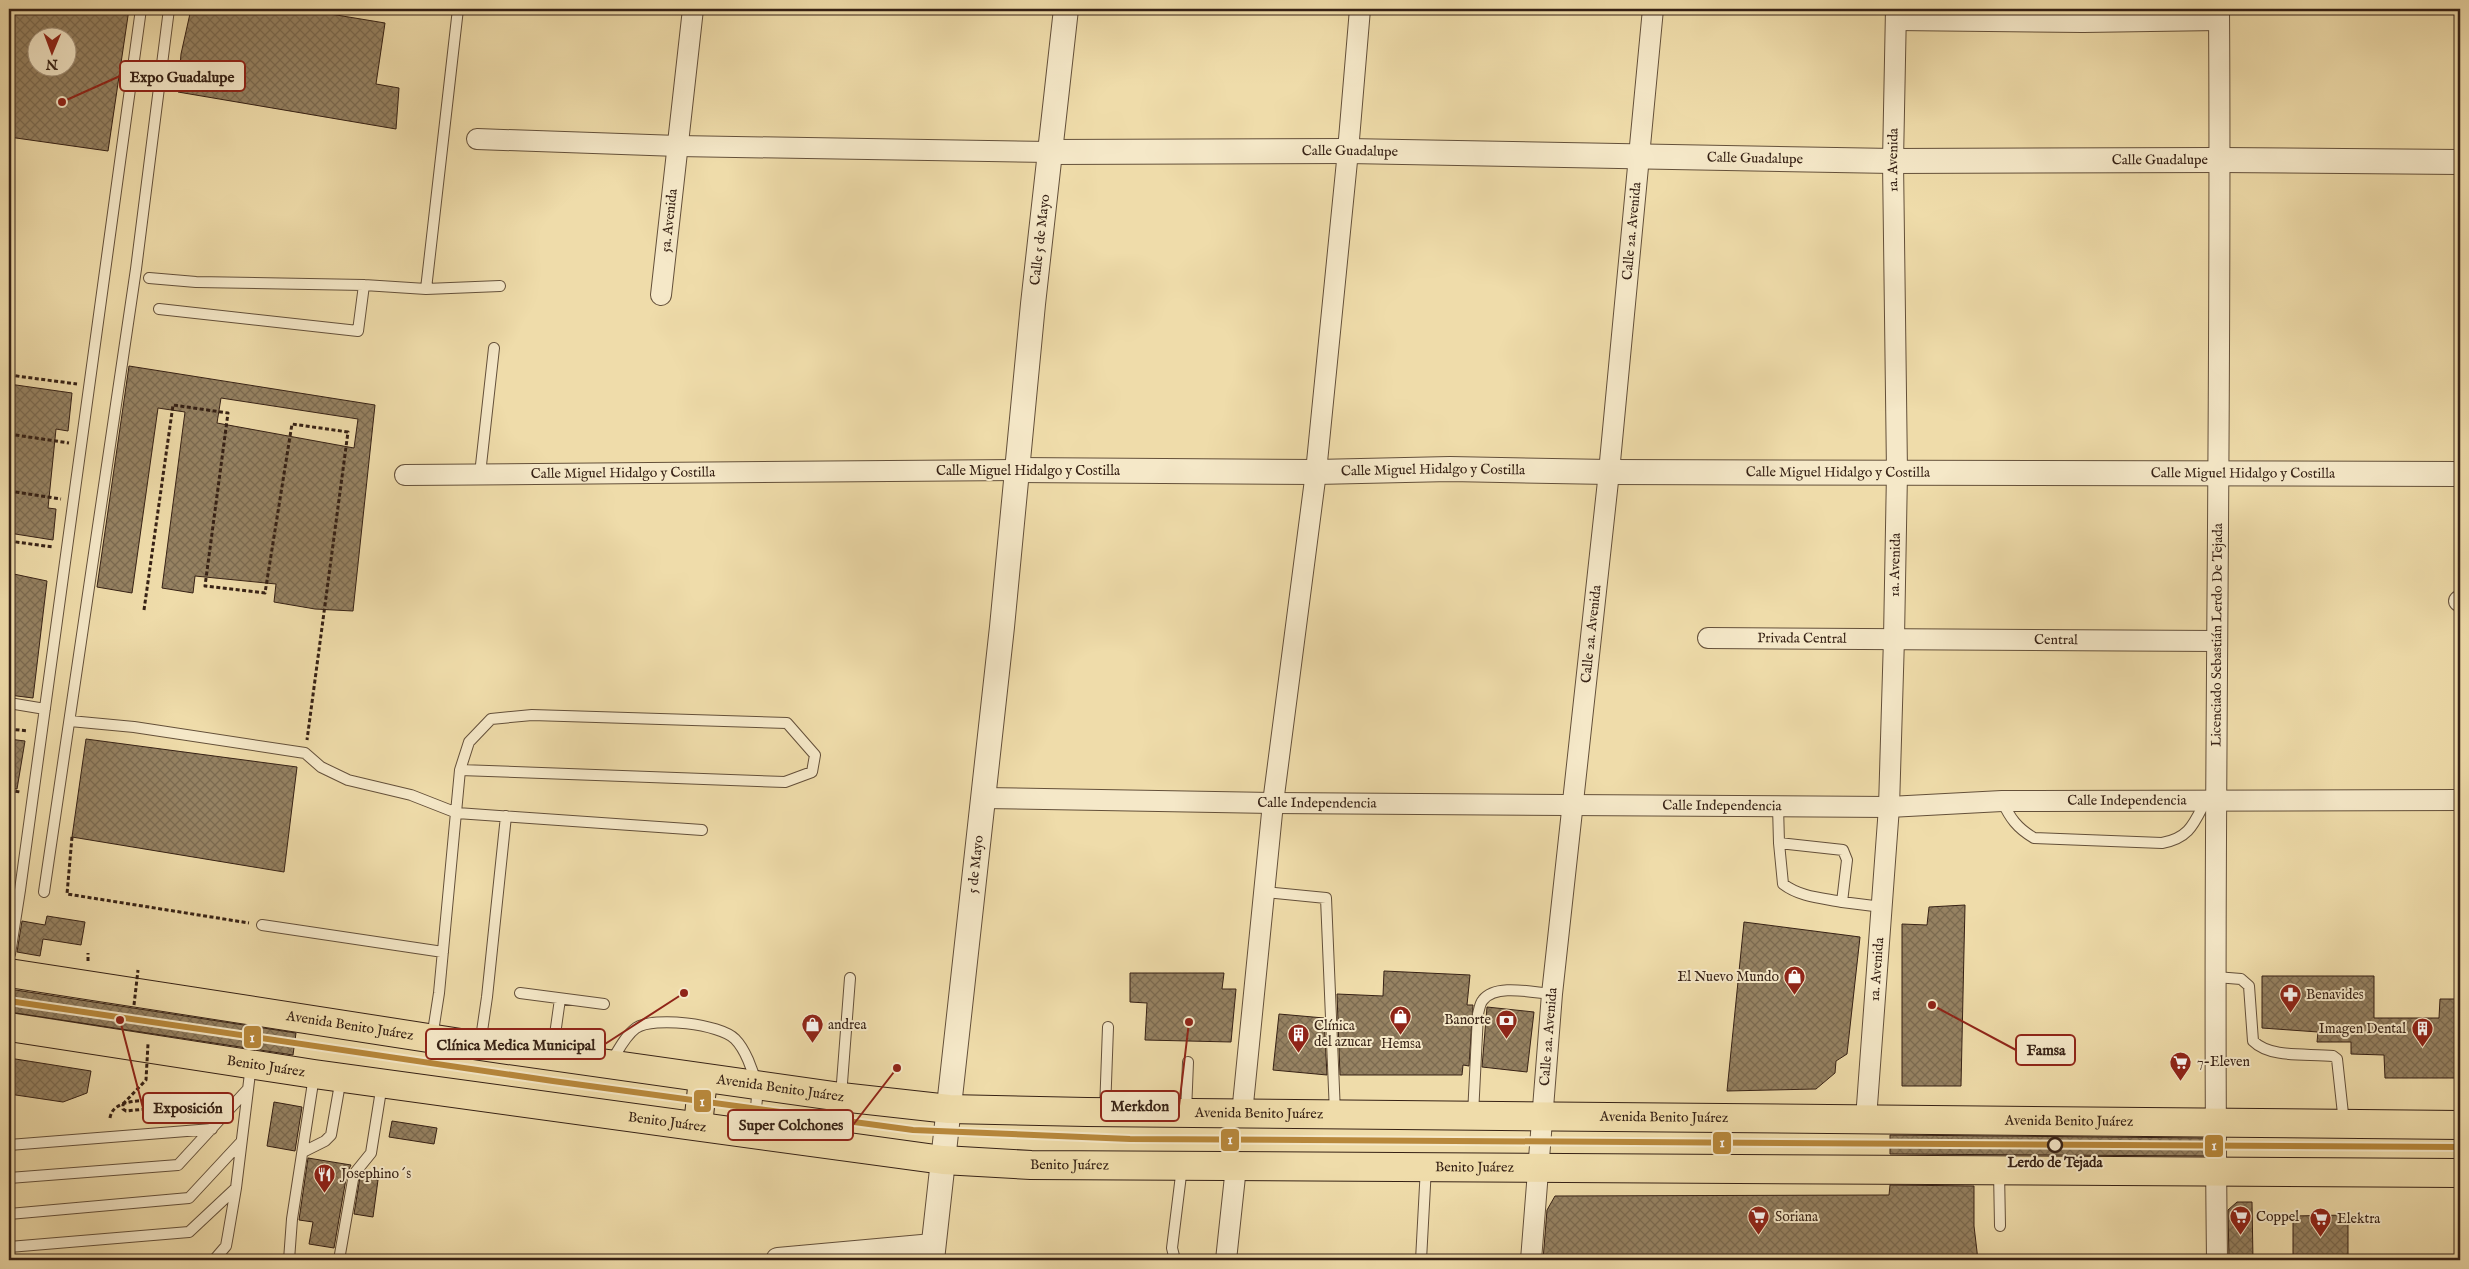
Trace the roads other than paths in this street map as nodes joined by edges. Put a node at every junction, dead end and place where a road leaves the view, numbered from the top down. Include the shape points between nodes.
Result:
1 (141, 9) edge
2 (169, 9) edge
3 (458, 9) edge
4 (693, 9) edge
5 (1066, 9) edge
6 (1360, 9) edge
7 (1653, 9) edge
8 (1896, 14) edge
9 (2219, 14) edge
10 (477, 139) dead end
11 (678, 146) junction
12 (1348, 151) junction
13 (1050, 152) junction
14 (1640, 157) junction
15 (2220, 160) junction
16 (1893, 161) junction
17 (2460, 162) edge
18 (149, 278) dead end
19 (364, 285) junction
20 (500, 286) dead end
21 (426, 289) junction
22 (661, 295) dead end
23 (159, 309) dead end
24 (494, 348) dead end
25 (1017, 470) junction
26 (1316, 472) junction
27 (1609, 472) junction
28 (1897, 472) junction
29 (2220, 473) junction
30 (480, 474) junction
31 (2460, 474) edge
32 (405, 475) dead end
33 (1708, 638) dead end
34 (1894, 638) junction
35 (2217, 641) junction
36 (9, 704) edge
37 (45, 708) junction
38 (70, 721) junction
39 (460, 770) junction
40 (983, 798) junction
41 (2212, 800) junction
42 (2460, 800) edge
43 (2002, 801) junction
44 (1273, 803) junction
45 (1573, 806) junction
46 (1778, 806) junction
47 (1889, 807) junction
48 (457, 813) junction
49 (506, 816) junction
50 (702, 830) dead end
51 (1778, 843) junction
52 (44, 892) dead end
53 (1264, 892) junction
54 (1842, 902) junction
55 (1882, 907) junction
56 (262, 925) road end
57 (443, 952) junction
58 (9, 960) edge
59 (2216, 977) junction
60 (850, 978) dead end
61 (9, 985) edge
62 (135, 989) junction
63 (520, 993) dead end
64 (1552, 994) junction
65 (560, 999) junction
66 (604, 1004) dead end
67 (9, 1027) edge
68 (1108, 1028) dead end
69 (432, 1039) junction
70 (9, 1040) edge
71 (134, 1044) junction
72 (480, 1046) junction
73 (552, 1057) junction
74 (1188, 1062) dead end
75 (610, 1065) junction
76 (314, 1074) junction
77 (249, 1077) junction
78 (342, 1078) junction
79 (703, 1079) junction
80 (382, 1083) junction
81 (757, 1086) junction
82 (841, 1097) junction
83 (949, 1109) junction
84 (1105, 1112) junction
85 (1186, 1113) junction
86 (1242, 1114) junction
87 (1335, 1114) junction
88 (1473, 1115) junction
89 (1544, 1115) junction
90 (1866, 1119) junction
91 (2215, 1121) junction
92 (2344, 1124) junction
93 (2460, 1124) edge
94 (698, 1126) junction
95 (212, 1129) junction
96 (752, 1133) junction
97 (241, 1142) junction
98 (9, 1145) edge
99 (303, 1152) junction
100 (943, 1160) junction
101 (1182, 1166) junction
102 (1236, 1166) junction
103 (1426, 1166) junction
104 (1540, 1168) junction
105 (1999, 1170) junction
106 (2216, 1172) junction
107 (2460, 1172) edge
108 (9, 1178) edge
109 (236, 1188) junction
110 (9, 1214) edge
111 (2000, 1226) dead end
112 (9, 1247) edge
113 (933, 1253) edge
114 (214, 1260) edge
115 (289, 1260) edge
116 (339, 1260) edge
117 (778, 1260) edge
118 (1175, 1260) edge
119 (1226, 1260) edge
120 (1422, 1260) edge
121 (1531, 1260) edge
122 (2217, 1260) edge

1 - 37 lane
2 - 38 lane via 136,269
3 - 21 lane
4 - 11 street, 5a. Avenida
5 - 13 street, Calle 5 de Mayo
6 - 12 street
7 - 14 street, Calle 2a. Avenida
8 - 9 street via 2083,22
8 - 16 street, 1a. Avenida
9 - 15 street, Licenciado Sebastián Lerdo De Tejada
10 - 11 street
11 - 13 street
11 - 22 street, 5a. Avenida
12 - 13 street, Calle Guadalupe
12 - 14 street, Calle Guadalupe
12 - 26 street
13 - 25 street, Calle 5 de Mayo
14 - 16 street, Calle Guadalupe
14 - 27 street, Calle 2a. Avenida
15 - 16 street, Calle Guadalupe
15 - 17 street, Calle Guadalupe
15 - 29 street, Licenciado Sebastián Lerdo De Tejada
16 - 28 street, 1a. Avenida
18 - 19 lane
19 - 21 lane
19 - 23 lane via 358,331
20 - 21 lane
24 - 30 lane
25 - 26 street, Calle Miguel Hidalgo y Costilla
25 - 30 street, Calle Miguel Hidalgo y Costilla
25 - 40 street, 5 de Mayo
26 - 27 street, Calle Miguel Hidalgo y Costilla via 1450,469
26 - 44 street
27 - 28 street, Calle Miguel Hidalgo y Costilla
27 - 45 street, Calle 2a. Avenida
28 - 29 street, Calle Miguel Hidalgo y Costilla
28 - 34 street, 1a. Avenida
29 - 31 street, Calle Miguel Hidalgo y Costilla
29 - 35 street, Licenciado Sebastián Lerdo De Tejada
30 - 32 street, Calle Miguel Hidalgo y Costilla
33 - 34 street, Privada Central
34 - 35 street, Central
34 - 47 street, 1a. Avenida
35 - 41 street, Licenciado Sebastián Lerdo De Tejada
36 - 37 lane
37 - 58 lane
38 - 48 lane via 134,727 305,753 320,767 348,780 411,795
38 - 52 lane
39 - 39 lane via 469,742 491,719 532,716 787,723 815,755 812,772 785,782
39 - 48 lane
40 - 44 street, Calle Independencia
40 - 83 street, 5 de Mayo
41 - 42 street, Calle Independencia
41 - 43 street, Calle Independencia
41 - 43 lane via 2185,835 2162,843 2034,838 2011,819
41 - 59 street, Licenciado Sebastián Lerdo De Tejada
43 - 47 street, Calle Independencia
44 - 45 street, Calle Independencia
44 - 53 street
45 - 46 street, Calle Independencia
45 - 64 street, Calle 2a. Avenida
46 - 47 street, Calle Independencia
46 - 51 lane
47 - 55 street, 1a. Avenida
48 - 49 lane
48 - 57 lane
49 - 50 lane
49 - 72 lane
51 - 54 lane via 1783,884 1805,895
51 - 54 lane via 1843,850 1847,860
53 - 86 street
53 - 87 lane via 1326,898
54 - 55 lane
55 - 90 street, 1a. Avenida
56 - 57 lane
57 - 69 lane
58 - 62 main road via 85,969
59 - 91 street, Licenciado Sebastián Lerdo De Tejada
59 - 92 lane via 2242,980 2249,986 2254,1041 2259,1047 2337,1059
60 - 82 lane
61 - 62 main road via 72,993
62 - 69 main road, Avenida Benito Juárez
63 - 65 lane
64 - 88 lane via 1491,992 1482,1001 1478,1014
64 - 89 street, Calle 2a. Avenida
65 - 66 lane
65 - 73 lane
67 - 71 main road, Benito Juárez
68 - 84 lane
69 - 72 main road, Avenida Benito Juárez
70 - 71 main road via 56,1046
71 - 77 main road, Benito Juárez
72 - 73 main road, Avenida Benito Juárez
73 - 75 main road, Avenida Benito Juárez
74 - 85 lane
75 - 79 main road, Avenida Benito Juárez
75 - 81 lane via 635,1029 647,1022 672,1023 723,1031 735,1039 742,1048
76 - 77 main road, Benito Juárez
76 - 78 main road, Benito Juárez
76 - 99 lane
77 - 95 lane
77 - 97 lane
78 - 80 main road, Benito Juárez
78 - 99 lane via 331,1135
79 - 81 main road, Avenida Benito Juárez
79 - 94 main road
80 - 94 main road, Benito Juárez
80 - 116 lane via 371,1153 354,1174
81 - 82 main road, Avenida Benito Juárez
81 - 96 lane
82 - 83 main road, Avenida Benito Juárez
83 - 84 main road, Avenida Benito Juárez
83 - 100 street, 5 de Mayo
84 - 85 main road, Avenida Benito Juárez
85 - 86 main road, Avenida Benito Juárez
86 - 87 main road, Avenida Benito Juárez
87 - 88 main road, Avenida Benito Juárez
88 - 89 main road, Avenida Benito Juárez
89 - 90 main road, Avenida Benito Juárez
89 - 104 street, Calle 2a. Avenida
90 - 91 main road, Avenida Benito Juárez
91 - 92 main road, Avenida Benito Juárez
91 - 106 street, Licenciado Sebastián Lerdo De Tejada
92 - 93 main road, Avenida Benito Juárez
94 - 96 main road, Benito Juárez
95 - 98 lane
95 - 108 lane via 178,1165
96 - 100 main road, Benito Juárez
97 - 109 lane
97 - 110 lane via 189,1198
99 - 115 lane
100 - 101 main road, Benito Juárez via 1032,1165
100 - 113 street, 5 de Mayo
101 - 102 main road, Benito Juárez
101 - 118 lane via 1172,1248
102 - 103 main road, Benito Juárez
102 - 119 street
103 - 104 main road, Benito Juárez
103 - 120 lane
104 - 105 main road
104 - 121 street, Calle 2a. Avenida
105 - 106 main road
105 - 111 lane
106 - 107 main road
106 - 122 street, Licenciado Sebastián Lerdo De Tejada
109 - 112 lane via 189,1232
109 - 114 lane via 226,1246
113 - 117 street

